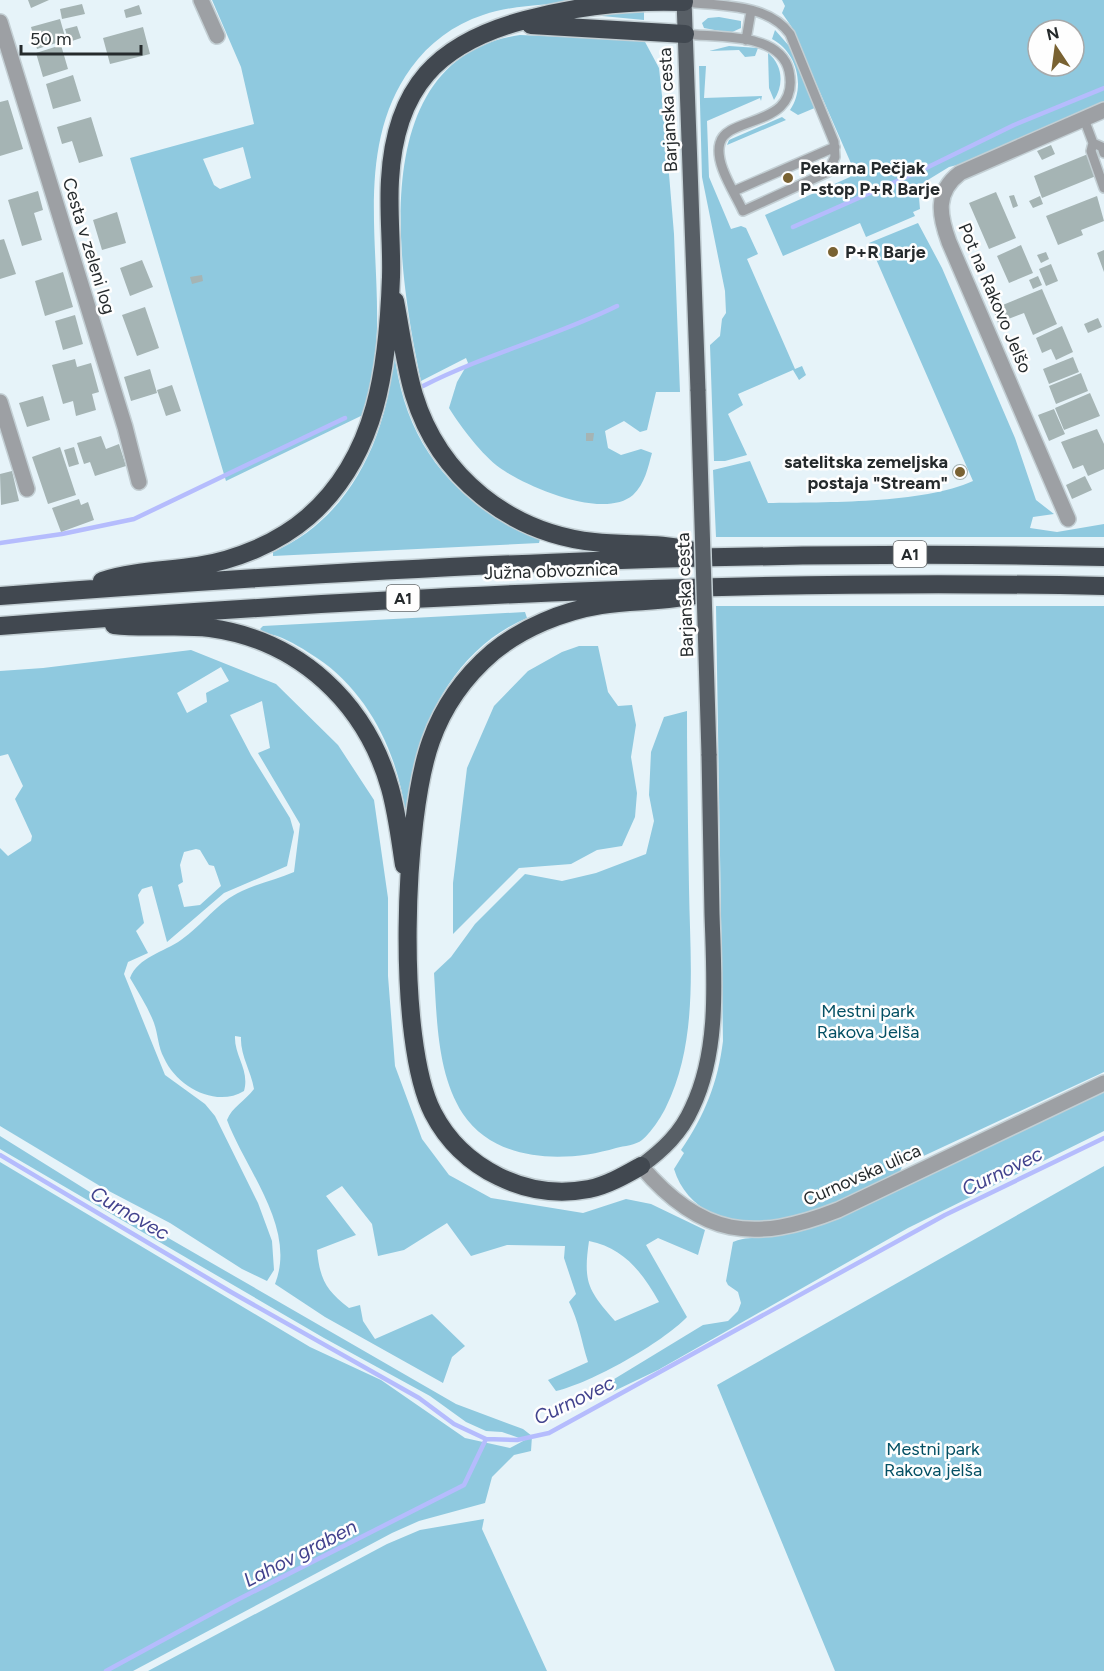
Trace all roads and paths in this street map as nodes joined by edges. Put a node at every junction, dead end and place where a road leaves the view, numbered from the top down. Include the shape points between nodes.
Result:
1 (201, 0) edge
2 (684, 1) edge
3 (612, 2) edge
4 (751, 11) junction
5 (0, 21) edge
6 (511, 24) junction
7 (685, 34) junction
8 (217, 36) dead end
9 (746, 40) junction
10 (1104, 110) edge
11 (1084, 118) junction
12 (1094, 143) junction
13 (835, 147) junction
14 (1104, 153) edge
15 (1104, 188) edge
16 (734, 191) junction
17 (391, 277) junction
18 (0, 402) edge
19 (139, 482) dead end
20 (27, 489) dead end
21 (1068, 519) dead end
22 (716, 557) junction
23 (1104, 557) edge
24 (734, 586) junction
25 (1104, 586) edge
26 (75, 590) junction
27 (0, 596) edge
28 (73, 620) junction
29 (0, 626) edge
30 (408, 897) junction
31 (1104, 1083) edge
32 (641, 1166) junction

1 - 8 street
2 - 3 highway
2 - 4 lane
2 - 7 main road, Barjanska cesta
3 - 6 highway
4 - 9 lane
4 - 13 lane via 778,21 790,34
5 - 19 street, Cesta v zeleni log
6 - 7 highway
6 - 17 highway via 472,37 444,55 427,73 408,104 398,128 391,165
7 - 9 lane
7 - 32 main road, Barjanska cesta, bridge via 713,955 707,1061 701,1086 688,1118 668,1145
9 - 16 lane via 765,43 781,55 789,73 789,88 774,112 722,136 719,148
10 - 11 street, Pot na Rakovo Jelšo
11 - 12 lane
11 - 21 street, Pot na Rakovo Jelšo via 960,173 950,180 940,200 942,224 949,242
12 - 14 lane
12 - 15 lane via 1091,151
13 - 16 lane
13 - 16 lane via 834,162 821,177 743,211
17 - 22 highway via 407,367 423,418 446,459 470,487 522,523 553,534 595,543 668,544
17 - 26 highway via 383,368 373,418 355,460 322,503 286,534 248,552 200,566 128,573
18 - 20 street
22 - 23 highway, Južna obvoznica / A1
22 - 26 highway, Južna obvoznica / A1 via 388,569
24 - 25 highway, Južna obvoznica / A1
24 - 28 highway, Južna obvoznica / A1 via 396,598
24 - 30 highway via 673,601 599,605 556,617 513,638 475,669 449,702 430,743 418,792
26 - 27 highway, Južna obvoznica / A1
28 - 29 highway, Južna obvoznica / A1
28 - 30 highway via 143,629 230,631 287,653 325,678 361,721 384,770 396,814
30 - 32 highway via 411,1010 417,1065 432,1112 448,1137 487,1170 515,1184 546,1190 590,1188
31 - 32 street, Curnovska ulica via 838,1210 795,1225 759,1230 715,1223 675,1201

